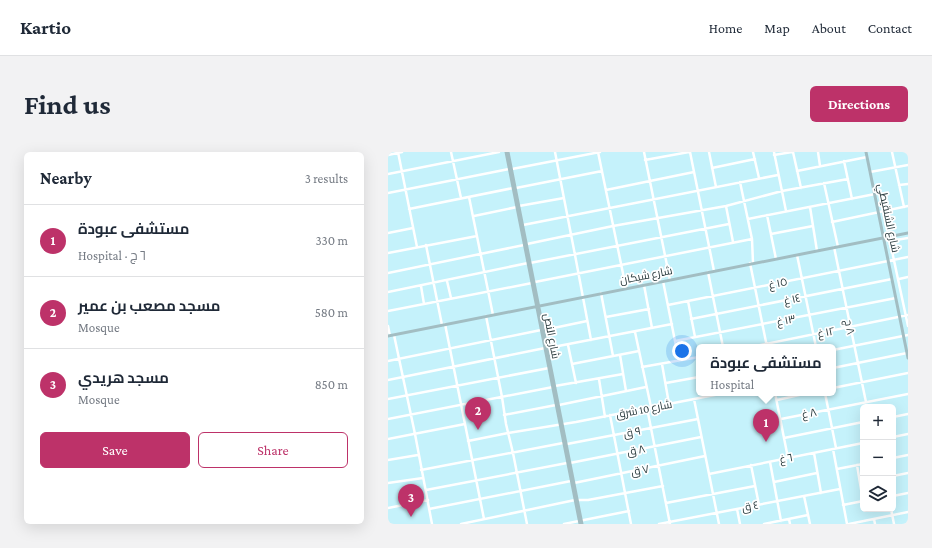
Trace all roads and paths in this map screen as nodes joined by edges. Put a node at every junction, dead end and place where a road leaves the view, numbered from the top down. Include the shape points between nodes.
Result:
1 (398, 152) edge
2 (402, 152) edge
3 (451, 152) edge
4 (499, 152) edge
5 (507, 152) edge
6 (554, 152) edge
7 (599, 152) edge
8 (644, 152) edge
9 (690, 152) edge
10 (709, 152) edge
11 (753, 152) edge
12 (793, 152) edge
13 (818, 152) edge
14 (866, 152) edge
15 (892, 152) edge
16 (774, 154) edge
17 (388, 155) edge
18 (867, 157) junction
19 (755, 159) junction
20 (556, 160) junction
21 (645, 160) junction
22 (453, 161) junction
23 (844, 161) junction
24 (908, 164) edge
25 (820, 166) junction
26 (895, 167) junction
27 (712, 168) junction
28 (510, 169) junction
29 (402, 171) junction
30 (602, 171) junction
31 (797, 171) junction
32 (694, 172) junction
33 (870, 172) junction
34 (388, 174) edge
35 (778, 175) junction
36 (759, 178) junction
37 (560, 179) junction
38 (848, 179) junction
39 (457, 180) junction
40 (649, 180) junction
41 (740, 182) junction
42 (824, 183) junction
43 (908, 184) edge
44 (899, 186) junction
45 (716, 187) junction
46 (514, 188) junction
47 (801, 188) junction
48 (406, 190) junction
49 (606, 190) junction
50 (697, 191) junction
51 (782, 192) junction
52 (388, 193) edge
53 (875, 194) junction
54 (469, 197) junction
55 (461, 198) junction
56 (564, 198) junction
57 (852, 199) junction
58 (653, 200) junction
59 (744, 202) junction
60 (828, 203) junction
61 (726, 206) junction
62 (908, 206) edge
63 (518, 207) junction
64 (810, 207) junction
65 (904, 207) junction
66 (409, 208) junction
67 (609, 208) junction
68 (702, 210) junction
69 (786, 211) junction
70 (879, 213) junction
71 (767, 215) junction
72 (474, 216) junction
73 (567, 217) junction
74 (657, 219) junction
75 (748, 219) junction
76 (832, 222) junction
77 (729, 224) junction
78 (523, 225) junction
79 (613, 226) junction
80 (813, 226) junction
81 (413, 228) junction
82 (705, 229) junction
83 (388, 233) edge
84 (908, 233) edge
85 (771, 234) junction
86 (571, 235) junction
87 (477, 236) junction
88 (661, 237) junction
89 (889, 237) junction
90 (883, 238) junction
91 (908, 238) edge
92 (752, 239) junction
93 (890, 241) junction
94 (733, 242) junction
95 (426, 245) junction
96 (526, 245) junction
97 (617, 246) junction
98 (417, 247) junction
99 (709, 247) junction
100 (836, 247) junction
101 (817, 251) junction
102 (388, 253) edge
103 (481, 254) junction
104 (797, 254) junction
105 (575, 255) junction
106 (665, 256) junction
107 (908, 257) edge
108 (776, 259) junction
109 (894, 259) junction
110 (888, 261) junction
111 (529, 263) junction
112 (752, 263) junction
113 (430, 264) junction
114 (621, 264) junction
115 (714, 271) junction
116 (839, 271) junction
117 (708, 272) junction
118 (388, 273) edge
119 (484, 273) junction
120 (579, 273) junction
121 (908, 277) edge
122 (802, 278) junction
123 (892, 279) junction
124 (899, 279) junction
125 (670, 280) junction
126 (447, 281) junction
127 (663, 281) junction
128 (533, 282) junction
129 (433, 283) junction
130 (644, 285) junction
131 (421, 286) junction
132 (626, 288) junction
133 (755, 288) junction
134 (843, 289) junction
135 (488, 291) junction
136 (388, 292) edge
137 (601, 293) junction
138 (805, 295) junction
139 (713, 296) junction
140 (583, 297) junction
141 (451, 298) junction
142 (896, 298) junction
143 (437, 301) junction
144 (688, 301) junction
145 (424, 304) junction
146 (668, 305) junction
147 (538, 306) junction
148 (759, 306) junction
149 (847, 308) junction
150 (649, 309) junction
151 (388, 311) edge
152 (716, 314) junction
153 (493, 315) junction
154 (809, 315) junction
155 (907, 315) edge
156 (486, 316) junction
157 (606, 317) junction
158 (900, 317) junction
159 (691, 319) junction
160 (587, 321) junction
161 (672, 324) junction
162 (763, 324) junction
163 (443, 325) junction
164 (388, 326) edge
165 (908, 326) edge
166 (850, 327) junction
167 (652, 328) junction
168 (543, 330) junction
169 (635, 332) junction
170 (720, 333) junction
171 (813, 334) junction
172 (394, 335) junction
173 (908, 335) edge
174 (389, 336) edge
175 (904, 336) junction
176 (609, 337) junction
177 (695, 338) junction
178 (490, 340) junction
179 (591, 340) junction
180 (675, 341) junction
181 (722, 344) edge
182 (767, 344) edge
183 (775, 344) edge
184 (815, 344) edge
185 (568, 345) junction
186 (854, 346) junction
187 (546, 348) junction
188 (450, 349) junction
189 (836, 349) edge
190 (639, 351) junction
191 (620, 355) junction
192 (613, 356) junction
193 (908, 356) edge
194 (399, 358) junction
195 (494, 358) junction
196 (696, 358) edge
197 (388, 361) edge
198 (679, 361) junction
199 (858, 363) junction
200 (572, 364) junction
201 (662, 364) junction
202 (454, 366) junction
203 (642, 367) junction
204 (836, 367) edge
205 (549, 368) junction
206 (908, 373) edge
207 (623, 374) junction
208 (403, 376) junction
209 (498, 378) junction
210 (696, 378) edge
211 (599, 379) junction
212 (388, 380) edge
213 (576, 383) junction
214 (666, 383) junction
215 (862, 383) junction
216 (458, 386) junction
217 (554, 387) junction
218 (646, 387) junction
219 (836, 387) edge
220 (626, 391) junction
221 (908, 394) edge
222 (407, 396) junction
223 (602, 396) junction
224 (705, 396) edge
225 (776, 396) edge
226 (795, 396) edge
227 (826, 396) edge
228 (502, 397) junction
229 (388, 399) edge
230 (694, 399) junction
231 (777, 400) junction
232 (866, 402) junction
233 (669, 404) junction
234 (462, 405) junction
235 (558, 405) junction
236 (651, 407) junction
237 (647, 408) junction
238 (828, 410) junction
239 (908, 414) edge
240 (411, 415) junction
241 (504, 416) junction
242 (605, 416) junction
243 (610, 416) junction
244 (896, 416) edge
245 (388, 419) edge
246 (698, 419) junction
247 (780, 419) junction
248 (860, 423) edge
249 (465, 424) junction
250 (561, 424) junction
251 (651, 428) junction
252 (832, 428) junction
253 (508, 432) junction
254 (415, 434) junction
255 (908, 434) edge
256 (613, 435) junction
257 (896, 436) edge
258 (701, 437) junction
259 (784, 438) junction
260 (388, 439) edge
261 (468, 441) junction
262 (565, 444) junction
263 (860, 444) edge
264 (655, 446) junction
265 (834, 449) junction
266 (513, 453) junction
267 (814, 453) junction
268 (618, 454) junction
269 (418, 455) junction
270 (908, 455) edge
271 (705, 456) junction
272 (896, 457) edge
273 (788, 458) junction
274 (388, 460) edge
275 (472, 461) junction
276 (770, 462) junction
277 (569, 463) junction
278 (860, 464) edge
279 (751, 465) junction
280 (857, 465) junction
281 (659, 466) junction
282 (837, 469) junction
283 (421, 470) junction
284 (517, 472) junction
285 (622, 473) junction
286 (817, 473) junction
287 (908, 473) edge
288 (709, 474) junction
289 (896, 475) edge
290 (860, 476) edge
291 (423, 478) junction
292 (476, 480) junction
293 (573, 482) junction
294 (774, 482) junction
295 (388, 483) edge
296 (663, 486) junction
297 (755, 486) junction
298 (840, 489) junction
299 (426, 490) junction
300 (521, 491) junction
301 (625, 492) junction
302 (821, 493) junction
303 (908, 493) edge
304 (713, 494) junction
305 (896, 495) edge
306 (804, 496) junction
307 (480, 499) junction
308 (428, 500) junction
309 (576, 500) junction
310 (777, 501) junction
311 (860, 502) edge
312 (666, 503) junction
313 (759, 504) junction
314 (843, 505) junction
315 (388, 508) edge
316 (429, 509) junction
317 (737, 509) junction
318 (524, 511) junction
319 (629, 511) junction
320 (892, 512) edge
321 (908, 512) edge
322 (717, 513) junction
323 (808, 514) junction
324 (892, 515) junction
325 (484, 519) junction
326 (789, 519) junction
327 (874, 519) junction
328 (781, 521) junction
329 (477, 522) edge
330 (581, 522) edge
331 (670, 523) edge
332 (432, 524) edge
333 (461, 524) edge
334 (527, 524) edge
335 (564, 524) edge
336 (631, 524) edge
337 (659, 524) edge
338 (719, 524) edge
339 (740, 524) edge
340 (764, 524) edge
341 (790, 524) edge
342 (810, 524) edge
343 (848, 524) edge
344 (875, 524) edge
345 (894, 524) edge

1 - 2 street
1 - 17 street
1 - 29 street
3 - 22 street
4 - 22 street
5 - 28 street, شارع النص
6 - 20 street
7 - 20 street
7 - 30 street
8 - 21 street
9 - 21 street
9 - 32 street
10 - 27 street
11 - 19 street
12 - 16 street
12 - 31 street
13 - 25 street
14 - 18 street, شارع الشنقيطي
15 - 26 street
16 - 35 street
18 - 23 street
18 - 33 street, شارع الشنقيطي
19 - 27 street
19 - 36 street
20 - 28 street
20 - 37 street
21 - 40 street
22 - 29 street
22 - 39 street
23 - 25 street
23 - 38 street
24 - 26 street
25 - 31 street
26 - 33 street
26 - 44 street
27 - 45 street
28 - 39 street
28 - 46 street, شارع النص
29 - 34 street
29 - 48 street
30 - 37 street
30 - 49 street
31 - 47 street
32 - 40 street
32 - 50 street
33 - 53 street, شارع الشنقيطي
35 - 36 street
35 - 51 street
36 - 41 street
37 - 46 street
37 - 56 street
38 - 42 street
38 - 57 street
39 - 48 street
39 - 55 street
40 - 49 street
40 - 58 street
41 - 45 street
41 - 59 street
42 - 47 street
42 - 60 street, ٨ ج
43 - 44 street
44 - 65 street
45 - 50 street
46 - 54 street
46 - 63 street, شارع النص
47 - 51 street
48 - 52 street
48 - 66 street
49 - 67 street
50 - 58 street
50 - 68 street
51 - 59 street
51 - 69 street
53 - 57 street
53 - 70 street, شارع الشنقيطي
54 - 55 street
54 - 72 street
55 - 66 street
56 - 63 street
56 - 73 street
57 - 60 street
58 - 67 street
58 - 74 street
59 - 61 street
59 - 75 street
60 - 64 street
60 - 76 street, ٨ ج
61 - 68 street
61 - 77 street
62 - 65 street
63 - 72 street
63 - 78 street, شارع النص
63 - 96 street, شارع النص
64 - 69 street
64 - 80 street
65 - 70 street
66 - 81 street
67 - 73 street
67 - 79 street
68 - 74 street
68 - 82 street
69 - 71 street
70 - 76 street
70 - 90 street, شارع الشنقيطي
71 - 75 street
71 - 85 street
72 - 87 street
73 - 78 street
73 - 86 street
74 - 79 street
74 - 88 street
75 - 92 street
76 - 100 street, ٨ ج
77 - 82 street
77 - 94 street
78 - 96 street, شارع النص
79 - 86 street
79 - 97 street
80 - 85 street
80 - 101 street
81 - 83 street
81 - 98 street
82 - 88 street
82 - 99 street
84 - 89 street, شارع شيكان
85 - 108 street
86 - 96 street
86 - 105 street
87 - 95 street
87 - 103 street
88 - 97 street
88 - 106 street
89 - 90 street, شارع شيكان
89 - 93 street
90 - 100 street, شارع شيكان
90 - 110 street, شارع الشنقيطي
91 - 93 street
92 - 94 street
92 - 112 street
93 - 109 street
94 - 99 street
95 - 98 street
95 - 113 street
96 - 103 street
96 - 111 street, شارع النص
97 - 105 street
97 - 114 street
98 - 102 street
99 - 106 street
99 - 115 street
100 - 101 street, شارع شيكان
100 - 116 street, ٨ ج
101 - 104 street, شارع شيكان
103 - 113 street
103 - 119 street
104 - 108 street, شارع شيكان
104 - 122 street
105 - 111 street
105 - 120 street
106 - 114 street
106 - 125 street
107 - 109 street, ١٥ غ
108 - 112 street, شارع شيكان
109 - 110 street, ١٥ غ
109 - 124 street
110 - 116 street, ١٥ غ
110 - 123 street, شارع الشنقيطي
111 - 119 street
111 - 128 street, شارع النص
112 - 115 street, شارع شيكان
112 - 133 street
113 - 118 street
113 - 129 street
114 - 120 street
114 - 132 street
115 - 117 street, شارع شيكان
116 - 122 street, ١٥ غ
116 - 134 street, ٨ ج
117 - 125 street, شارع شيكان
117 - 139 street
119 - 126 street
119 - 135 street
120 - 128 street
120 - 140 street
121 - 124 street
122 - 133 street, ١٥ غ
122 - 138 street
123 - 134 street, ١٤ غ
123 - 142 street, شارع الشنقيطي
124 - 155 street
125 - 127 street, شارع شيكان
126 - 129 street
126 - 141 street
127 - 130 street, شارع شيكان
127 - 146 street
128 - 135 street
128 - 147 street, شارع النص
129 - 131 street
129 - 143 street
130 - 132 street, شارع شيكان
130 - 150 street
131 - 136 street
131 - 145 street
132 - 137 street, شارع شيكان
133 - 139 street, ١٥ غ
133 - 148 street
134 - 138 street, ١٤ غ
134 - 149 street, ٨ ج
135 - 141 street
135 - 153 street
137 - 140 street, شارع شيكان
137 - 157 street
138 - 148 street, ١٤ غ
138 - 154 street
139 - 144 street, ١٥ غ
139 - 152 street
140 - 147 street, شارع شيكان
140 - 160 street
141 - 143 street
142 - 149 street, ١٣ غ
142 - 158 street, شارع الشنقيطي
143 - 145 street
143 - 163 street
144 - 146 street, ١٥ غ
144 - 159 street
145 - 151 street
146 - 161 street
147 - 153 street, شارع شيكان
147 - 168 street, شارع النص
148 - 152 street, ١٤ غ
148 - 162 street
149 - 154 street, ١٣ غ
149 - 166 street, ٨ ج
150 - 157 street
150 - 167 street
152 - 159 street, ١٤ غ
152 - 170 street
153 - 156 street, شارع شيكان
154 - 162 street, ١٣ غ
154 - 171 street
155 - 158 street, ١٢ غ
155 - 165 street
156 - 163 street, شارع شيكان
156 - 178 street
157 - 176 street
158 - 166 street, ١٢ غ
158 - 175 street, شارع الشنقيطي
159 - 177 street
160 - 168 street
160 - 179 street
161 - 167 street
161 - 180 street
162 - 170 street, ١٣ غ
162 - 182 street
163 - 172 street, شارع شيكان
163 - 188 street
164 - 174 street
166 - 171 street, ١٢ غ
166 - 186 street, ٨ ج
167 - 169 street
168 - 178 street
168 - 187 street, شارع النص
169 - 176 street
169 - 190 street
170 - 177 street, ١٣ غ
170 - 181 street
171 - 183 street, ١٢ غ
171 - 184 street
172 - 174 street, شارع شيكان
172 - 194 street
173 - 175 street
175 - 186 street
175 - 193 street, شارع الشنقيطي
176 - 179 street
176 - 192 street
177 - 180 street, ١٣ غ
178 - 188 street
178 - 195 street
179 - 185 street
180 - 198 street
185 - 187 street
185 - 200 street
186 - 189 street
186 - 199 street, ٨ ج
187 - 195 street
187 - 205 street, شارع النص
187 - 217 street, شارع النص
188 - 194 street
188 - 202 street
190 - 191 street
190 - 203 street
191 - 192 street
191 - 207 street
192 - 200 street
193 - 199 street
194 - 197 street
194 - 208 street
195 - 202 street
195 - 209 street
196 - 198 street
198 - 201 street
199 - 204 street
199 - 215 street, ٨ ج
200 - 213 street
201 - 203 street
201 - 214 street
202 - 208 street
202 - 216 street
203 - 218 street
205 - 209 street
205 - 217 street, شارع النص
206 - 215 street
207 - 211 street
207 - 220 street
208 - 212 street
208 - 222 street
209 - 216 street
209 - 228 street
210 - 214 street
211 - 213 street
211 - 223 street
213 - 217 street
214 - 233 street
215 - 219 street
215 - 232 street, ٨ ج
216 - 222 street
216 - 234 street
217 - 228 street
217 - 235 street, شارع النص
218 - 220 street
218 - 236 street
220 - 223 street
221 - 232 street, ٨ غ
222 - 229 street
222 - 240 street
223 - 235 street
223 - 242 street
224 - 230 street, شارع 10 شرق
225 - 231 street
226 - 231 street
227 - 238 street
228 - 234 street
228 - 241 street
230 - 233 street, شارع 10 شرق
230 - 246 street
231 - 247 street
232 - 238 street, ٨ غ
233 - 236 street, شارع 10 شرق
234 - 240 street
234 - 249 street
235 - 241 street
235 - 250 street, شارع النص
236 - 237 street, شارع 10 شرق
237 - 243 street, شارع 10 شرق
237 - 251 street
238 - 247 street, ٨ غ
238 - 252 street
239 - 244 street
240 - 245 street
240 - 254 street
241 - 253 street
242 - 243 street, شارع 10 شرق
242 - 250 street, شارع 10 شرق
243 - 256 street
246 - 251 street, ٩ ق
246 - 258 street
247 - 259 street
248 - 252 street
249 - 254 street
249 - 261 street
250 - 253 street, شارع 10 شرق
250 - 262 street, شارع النص
251 - 256 street, ٩ ق
251 - 264 street
252 - 259 street
252 - 265 street
253 - 261 street, شارع 10 شرق
253 - 266 street
254 - 260 street
254 - 269 street
255 - 257 street
256 - 262 street, ٩ ق
256 - 268 street
258 - 264 street, ٨ ق
258 - 271 street
259 - 273 street
261 - 275 street
262 - 266 street, ٩ ق
262 - 277 street, شارع النص
263 - 265 street, ٦ غ
264 - 268 street, ٨ ق
264 - 281 street
265 - 267 street, ٦ غ
265 - 282 street
266 - 275 street, ٩ ق
266 - 284 street
267 - 273 street, ٦ غ
267 - 286 street
268 - 277 street, ٨ ق
268 - 285 street
269 - 274 street
269 - 283 street
270 - 272 street
271 - 281 street, ٧ ق
271 - 288 street
273 - 276 street, ٦ غ
275 - 283 street, ٩ ق
275 - 292 street
276 - 279 street, ٦ غ
276 - 294 street
277 - 284 street, ٨ ق
277 - 293 street, شارع النص
278 - 280 street
279 - 288 street, ٦ غ
279 - 297 street
280 - 282 street
280 - 290 street
281 - 285 street, ٧ ق
281 - 296 street
282 - 298 street
283 - 291 street
284 - 292 street, ٨ ق
284 - 300 street
285 - 293 street, ٧ ق
285 - 301 street
286 - 294 street
286 - 302 street
287 - 289 street
288 - 304 street
291 - 295 street
291 - 299 street
292 - 299 street, ٨ ق
292 - 307 street
293 - 300 street, ٧ ق
293 - 309 street, شارع النص
294 - 310 street
296 - 301 street
296 - 312 street
297 - 304 street
297 - 313 street
298 - 302 street, ٤ ق
298 - 314 street
299 - 308 street
300 - 307 street, ٧ ق
300 - 318 street
301 - 309 street
301 - 319 street
302 - 306 street, ٤ ق
303 - 305 street
304 - 312 street
304 - 322 street
306 - 310 street, ٤ ق
306 - 323 street
307 - 316 street, ٧ ق
307 - 325 street
308 - 315 street
308 - 316 street
309 - 318 street
309 - 330 street, شارع النص
310 - 313 street, ٤ ق
310 - 328 street
311 - 314 street
312 - 331 street
313 - 317 street, ٤ ق
314 - 343 street
316 - 332 street
317 - 322 street, ٤ ق
317 - 339 street
318 - 325 street
318 - 334 street
319 - 330 street
319 - 336 street
320 - 324 street
321 - 324 street
322 - 331 street, ٤ ق
322 - 338 street
323 - 326 street
323 - 342 street
324 - 327 street
324 - 345 street
325 - 329 street
326 - 328 street
326 - 341 street
327 - 343 street
327 - 344 street
328 - 340 street
329 - 333 street
330 - 335 street
331 - 337 street, ٤ ق

